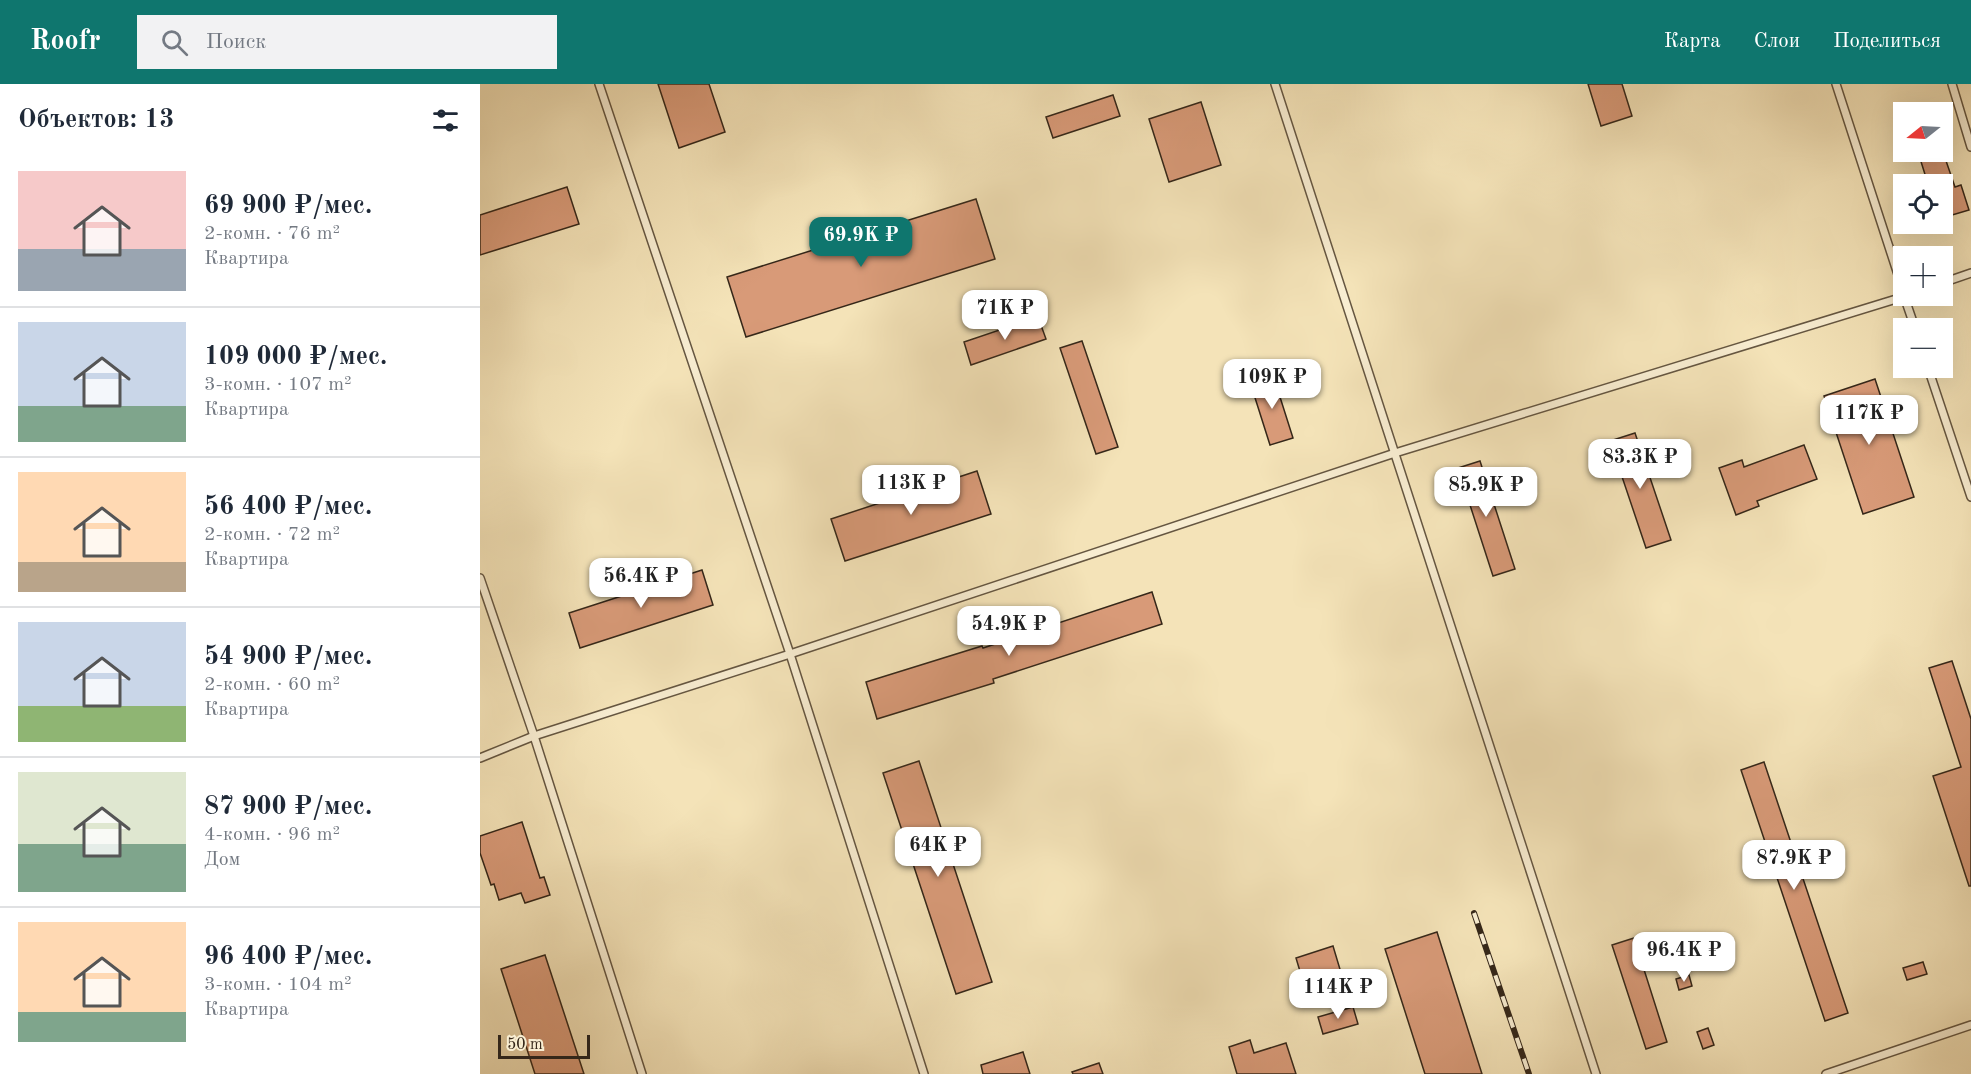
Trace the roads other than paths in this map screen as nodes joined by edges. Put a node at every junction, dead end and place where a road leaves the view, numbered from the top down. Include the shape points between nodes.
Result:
1 (599, 84) edge
2 (1275, 84) edge
3 (1836, 84) edge
4 (1952, 84) edge
5 (1971, 147) edge
6 (1893, 258) edge
7 (1971, 273) edge
8 (1953, 279) edge
9 (1893, 299) edge
10 (1931, 378) edge
11 (1395, 453) junction
12 (1971, 497) edge
13 (480, 578) edge
14 (790, 654) junction
15 (534, 736) junction
16 (480, 758) edge
17 (1971, 1025) edge
18 (642, 1074) edge
19 (924, 1074) edge
20 (1596, 1074) edge
21 (1826, 1074) edge

1 - 14 lane
2 - 11 lane
3 - 6 lane
4 - 5 lane
7 - 8 lane
9 - 11 lane
10 - 12 lane
11 - 14 lane
11 - 20 lane
13 - 15 lane
14 - 15 lane
14 - 19 lane
15 - 16 lane
15 - 18 lane
17 - 21 lane

